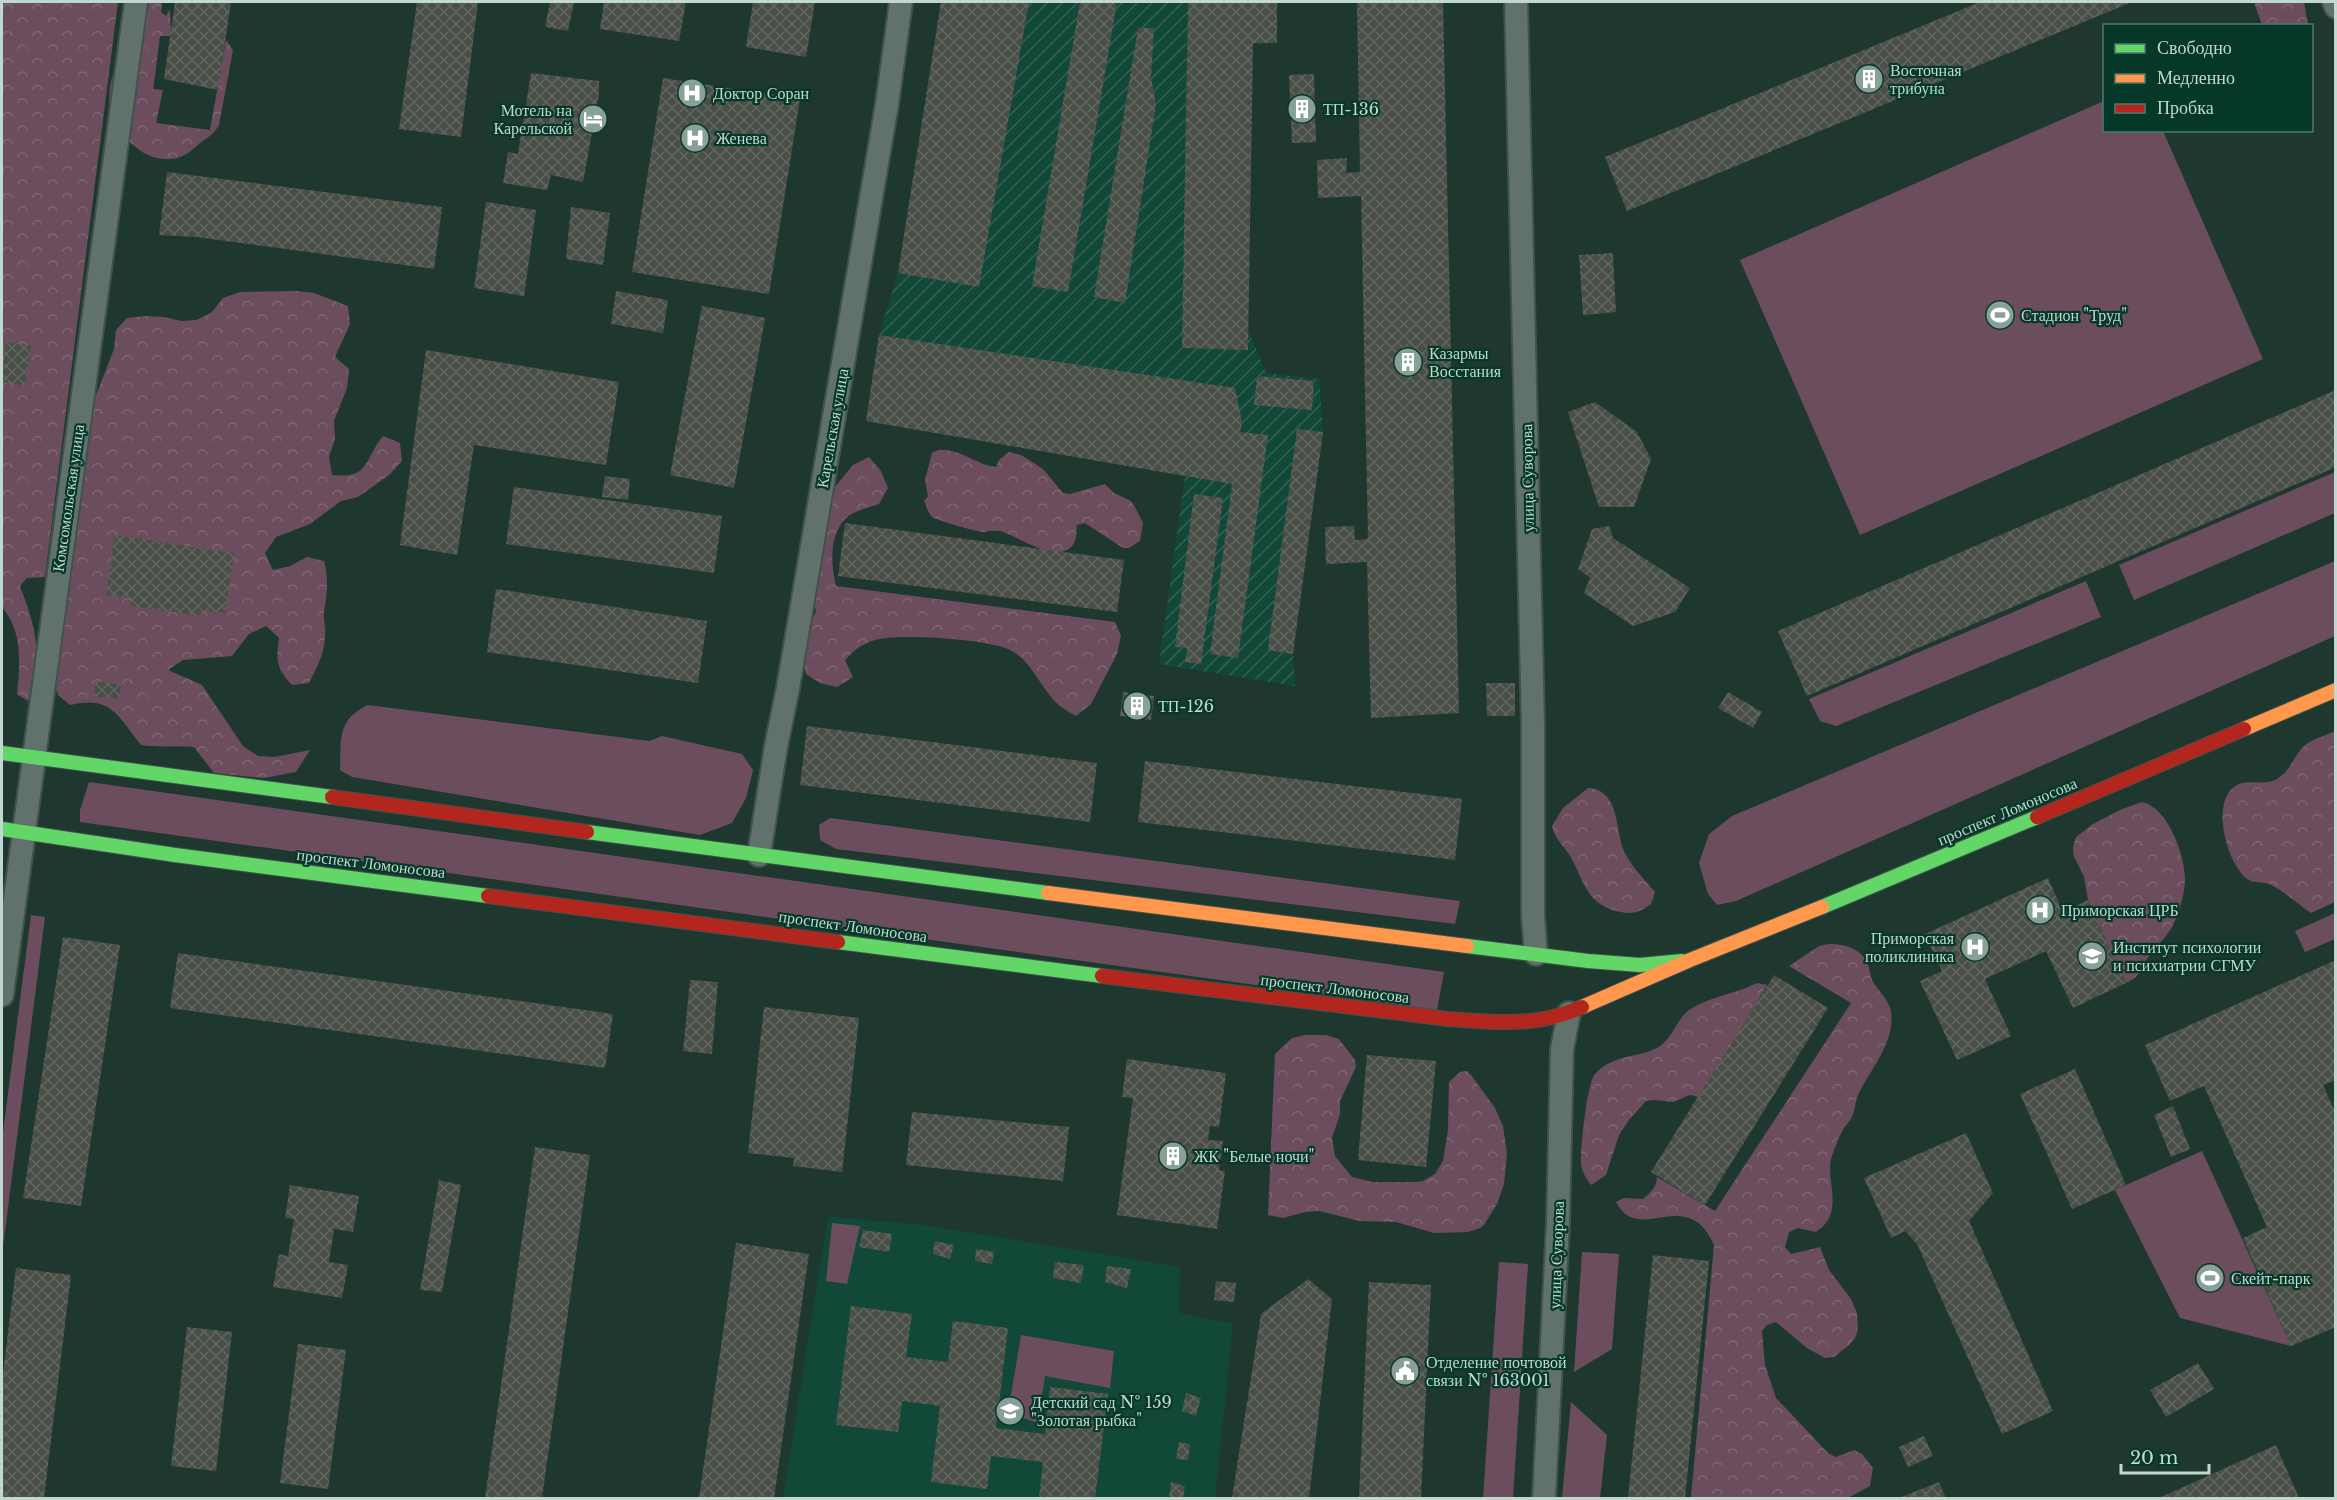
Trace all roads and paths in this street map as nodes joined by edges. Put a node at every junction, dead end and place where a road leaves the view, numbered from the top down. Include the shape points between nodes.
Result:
1 (136, 2) edge
2 (901, 2) edge
3 (1516, 2) edge
4 (2334, 2) edge
5 (2336, 7) edge
6 (2336, 690) edge
7 (2, 753) edge
8 (34, 758) junction
9 (2, 829) edge
10 (24, 832) junction
11 (759, 855) junction
12 (1536, 954) junction
13 (1690, 960) junction
14 (2, 995) edge
15 (1569, 1013) junction
16 (1544, 1498) edge

1 - 8 street, Комсомольская улица
2 - 11 street, Карельская улица
3 - 12 street, улица Суворова
4 - 5 street
6 - 13 main road, проспект Ломоносова via 1856,894
7 - 8 main road, проспект Ломоносова
8 - 10 street, Комсомольская улица
8 - 11 main road, проспект Ломоносова
9 - 10 main road, проспект Ломоносова
10 - 14 street, Комсомольская улица
10 - 15 main road, проспект Ломоносова via 1097,976 1436,1017 1504,1023 1536,1022
11 - 12 main road, проспект Ломоносова
12 - 13 main road, проспект Ломоносова via 1640,965
13 - 15 main road, проспект Ломоносова
15 - 16 street, улица Суворова via 1562,1050

